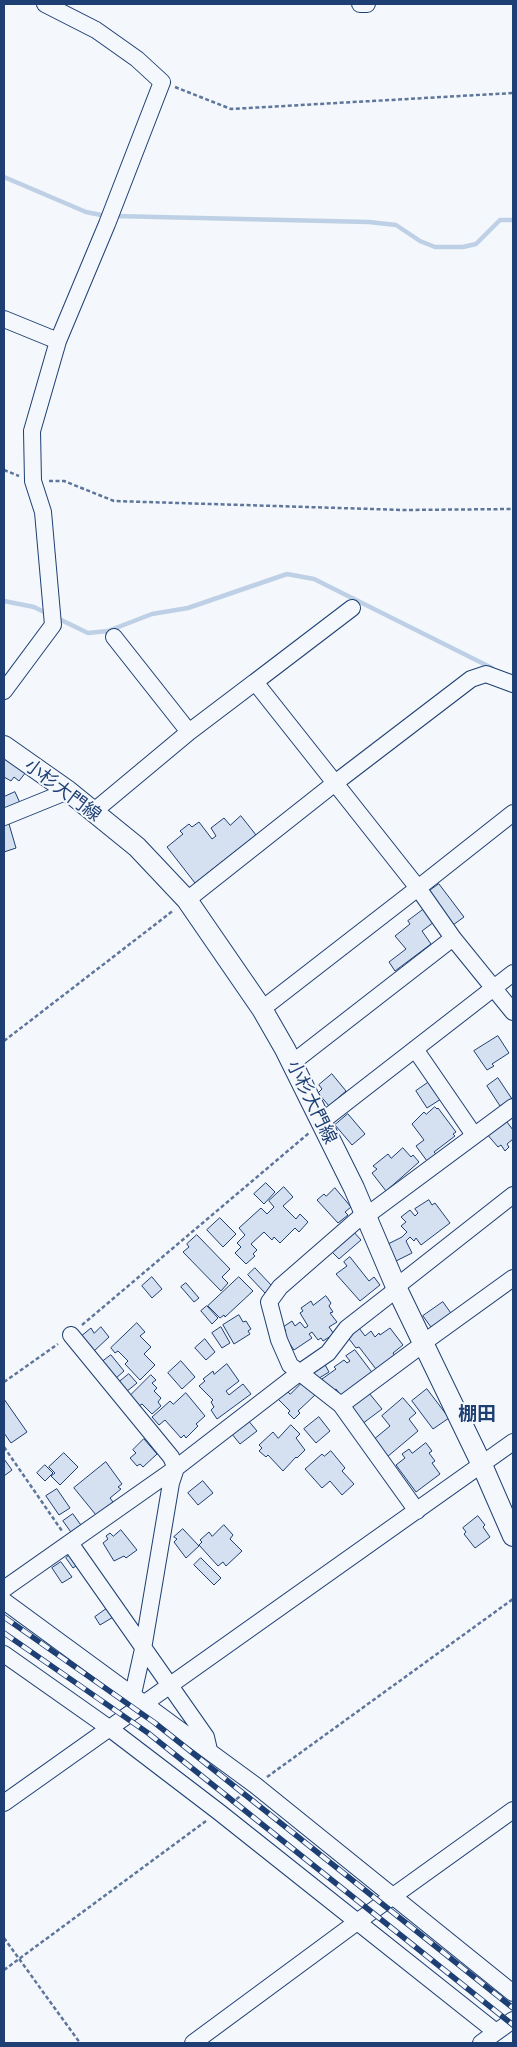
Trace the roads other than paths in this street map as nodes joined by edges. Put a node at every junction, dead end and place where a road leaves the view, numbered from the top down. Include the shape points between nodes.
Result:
1 (45, 4) edge
2 (360, 4) edge
3 (367, 4) edge
4 (4, 318) edge
5 (58, 341) junction
6 (352, 608) dead end
7 (114, 637) dead end
8 (255, 682) junction
9 (513, 684) edge
10 (4, 691) edge
11 (189, 732) junction
12 (4, 746) edge
13 (335, 783) junction
14 (68, 791) junction
15 (93, 812) junction
16 (513, 813) edge
17 (4, 817) edge
18 (418, 888) junction
19 (187, 900) junction
20 (454, 938) junction
21 (513, 973) edge
22 (493, 989) junction
23 (262, 1009) junction
24 (513, 1012) edge
25 (416, 1049) junction
26 (292, 1063) junction
27 (513, 1107) edge
28 (321, 1122) junction
29 (474, 1135) junction
30 (513, 1194) edge
31 (366, 1214) junction
32 (513, 1278) edge
33 (397, 1288) junction
34 (71, 1335) road end
35 (423, 1343) junction
36 (299, 1373) junction
37 (341, 1405) junction
38 (513, 1442) edge
39 (482, 1465) junction
40 (176, 1468) junction
41 (417, 1512) junction
42 (513, 1536) edge
43 (70, 1543) junction
44 (4, 1589) edge
45 (4, 1601) edge
46 (143, 1648) junction
47 (4, 1654) edge
48 (172, 1686) junction
49 (139, 1698) junction
50 (109, 1728) junction
51 (209, 1751) junction
52 (4, 1804) edge
53 (513, 1810) edge
54 (393, 1896) junction
55 (357, 1922) junction
56 (513, 1993) edge
57 (513, 2020) edge
58 (496, 2032) junction
59 (193, 2043) edge
60 (481, 2043) edge

1 - 5 street via 96,30 137,59 162,82
2 - 3 street
4 - 5 street
5 - 10 street via 32,431 33,481 43,512 53,625
6 - 8 street
7 - 11 street
8 - 11 street
8 - 13 street
9 - 13 street via 486,674 470,679
11 - 15 street
12 - 14 main road, 小杉大門線
13 - 18 street
13 - 19 street
14 - 15 main road, 小杉大門線
14 - 17 street
15 - 19 main road, 小杉大門線 via 137,847
16 - 18 street
18 - 20 street
18 - 23 street
19 - 23 main road, 小杉大門線
20 - 22 street
20 - 26 street
21 - 22 street
22 - 24 street
22 - 25 street
23 - 26 main road, 小杉大門線
25 - 28 street
25 - 29 street
26 - 28 main road, 小杉大門線
27 - 29 street
28 - 31 main road, 小杉大門線
29 - 31 street
30 - 33 street
31 - 33 main road, 小杉大門線
31 - 36 street via 280,1287 268,1302 279,1340 290,1365
32 - 35 street
33 - 35 main road, 小杉大門線
33 - 36 street via 347,1328 328,1353
34 - 40 street via 172,1457
35 - 37 street
35 - 39 main road, 小杉大門線
36 - 37 street
36 - 40 street
37 - 41 street
38 - 39 street
39 - 41 street
39 - 42 main road, 小杉大門線
40 - 43 street
40 - 46 street
41 - 48 street
43 - 44 street
43 - 46 street
45 - 49 street
46 - 48 street
46 - 49 street
47 - 50 street
48 - 49 street
48 - 51 street via 206,1737
49 - 50 street
49 - 51 street
50 - 52 street
50 - 55 street
51 - 54 street
53 - 54 street
54 - 55 street
54 - 56 street
55 - 58 street
55 - 59 street
57 - 58 street
58 - 60 street

